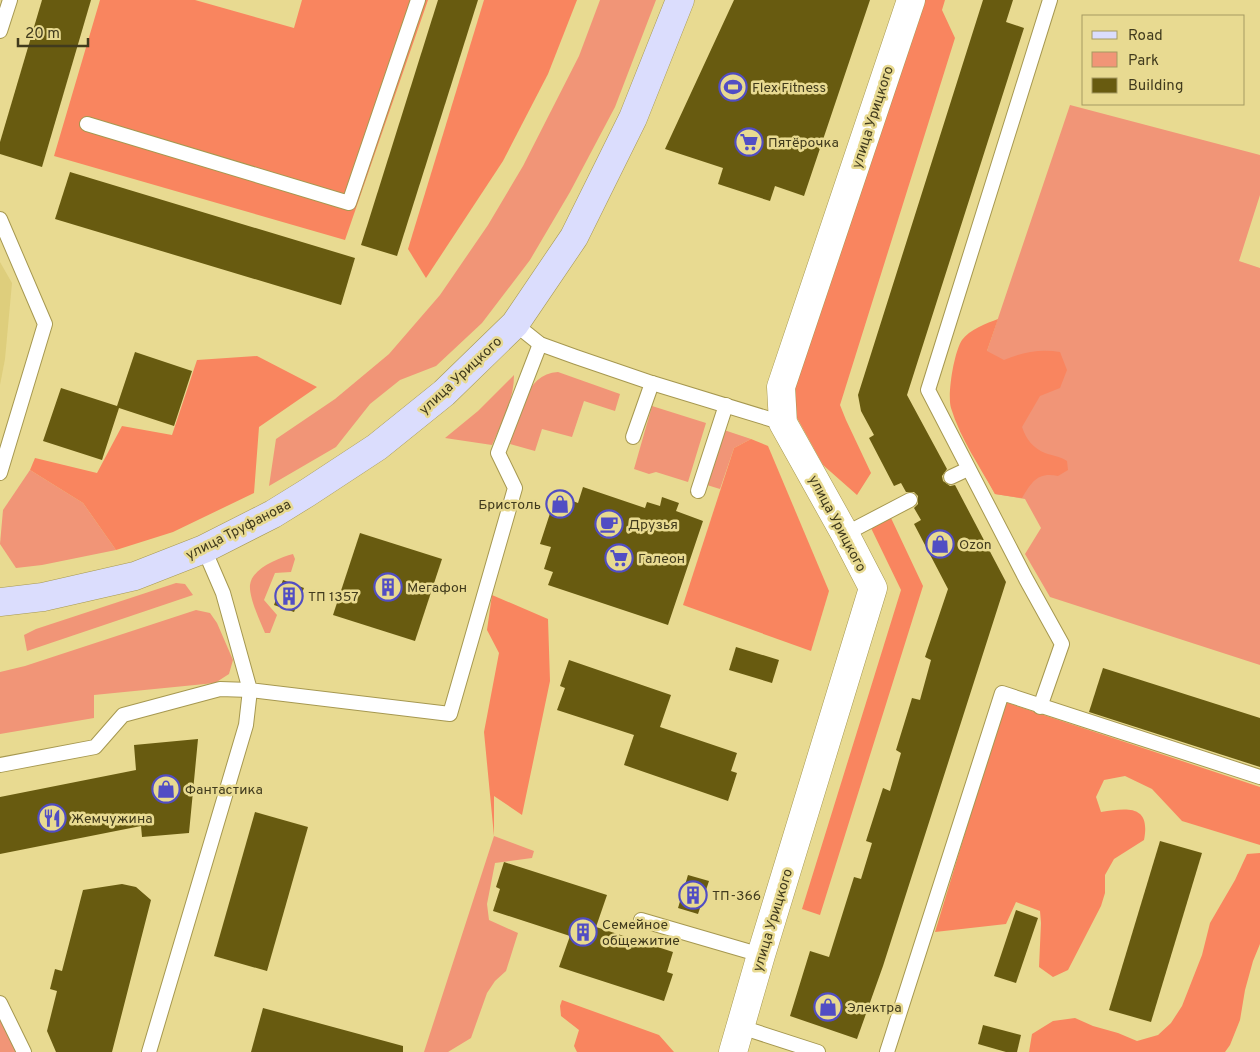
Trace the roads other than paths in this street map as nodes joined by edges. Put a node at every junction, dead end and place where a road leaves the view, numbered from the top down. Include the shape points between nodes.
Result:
1 (10, 0) edge
2 (418, 0) edge
3 (680, 0) edge
4 (911, 0) edge
5 (1050, 0) edge
6 (0, 31) edge
7 (87, 124) dead end
8 (0, 219) edge
9 (515, 324) junction
10 (540, 344) junction
11 (652, 383) junction
12 (726, 405) junction
13 (784, 423) junction
14 (633, 437) dead end
15 (377, 447) joint
16 (968, 469) junction
17 (0, 473) edge
18 (951, 477) dead end
19 (698, 491) dead end
20 (910, 500) dead end
21 (845, 534) junction
22 (204, 549) junction
23 (0, 602) edge
24 (250, 690) junction
25 (1040, 707) junction
26 (0, 765) edge
27 (1260, 777) edge
28 (641, 920) dead end
29 (761, 955) junction
30 (0, 1003) edge
31 (737, 1039) edge
32 (24, 1052) edge
33 (149, 1052) edge
34 (818, 1052) edge
35 (887, 1052) edge

1 - 6 lane
2 - 7 lane via 349,203
3 - 9 street, улица Урицкого via 633,118 574,237
4 - 13 street, улица Урицкого via 781,387
5 - 16 lane via 928,390
8 - 17 lane via 46,324
9 - 10 lane
9 - 15 street, улица Урицкого via 444,394
10 - 11 lane
10 - 24 lane via 498,453 515,488 450,714
11 - 12 lane
11 - 14 lane
12 - 13 lane
12 - 19 lane
13 - 21 street, улица Урицкого
15 - 22 street, улица Труфанова via 273,514
16 - 18 lane
16 - 25 lane via 1062,644
20 - 21 lane
21 - 29 street, улица Урицкого via 872,588
22 - 23 street, улица Труфанова via 136,576 43,597
22 - 24 lane via 223,593
24 - 26 lane via 220,689 123,715 95,747
24 - 33 lane via 246,726
25 - 27 lane
25 - 35 lane via 1002,693
28 - 29 lane
29 - 31 street, улица Урицкого
30 - 32 lane
31 - 34 lane

